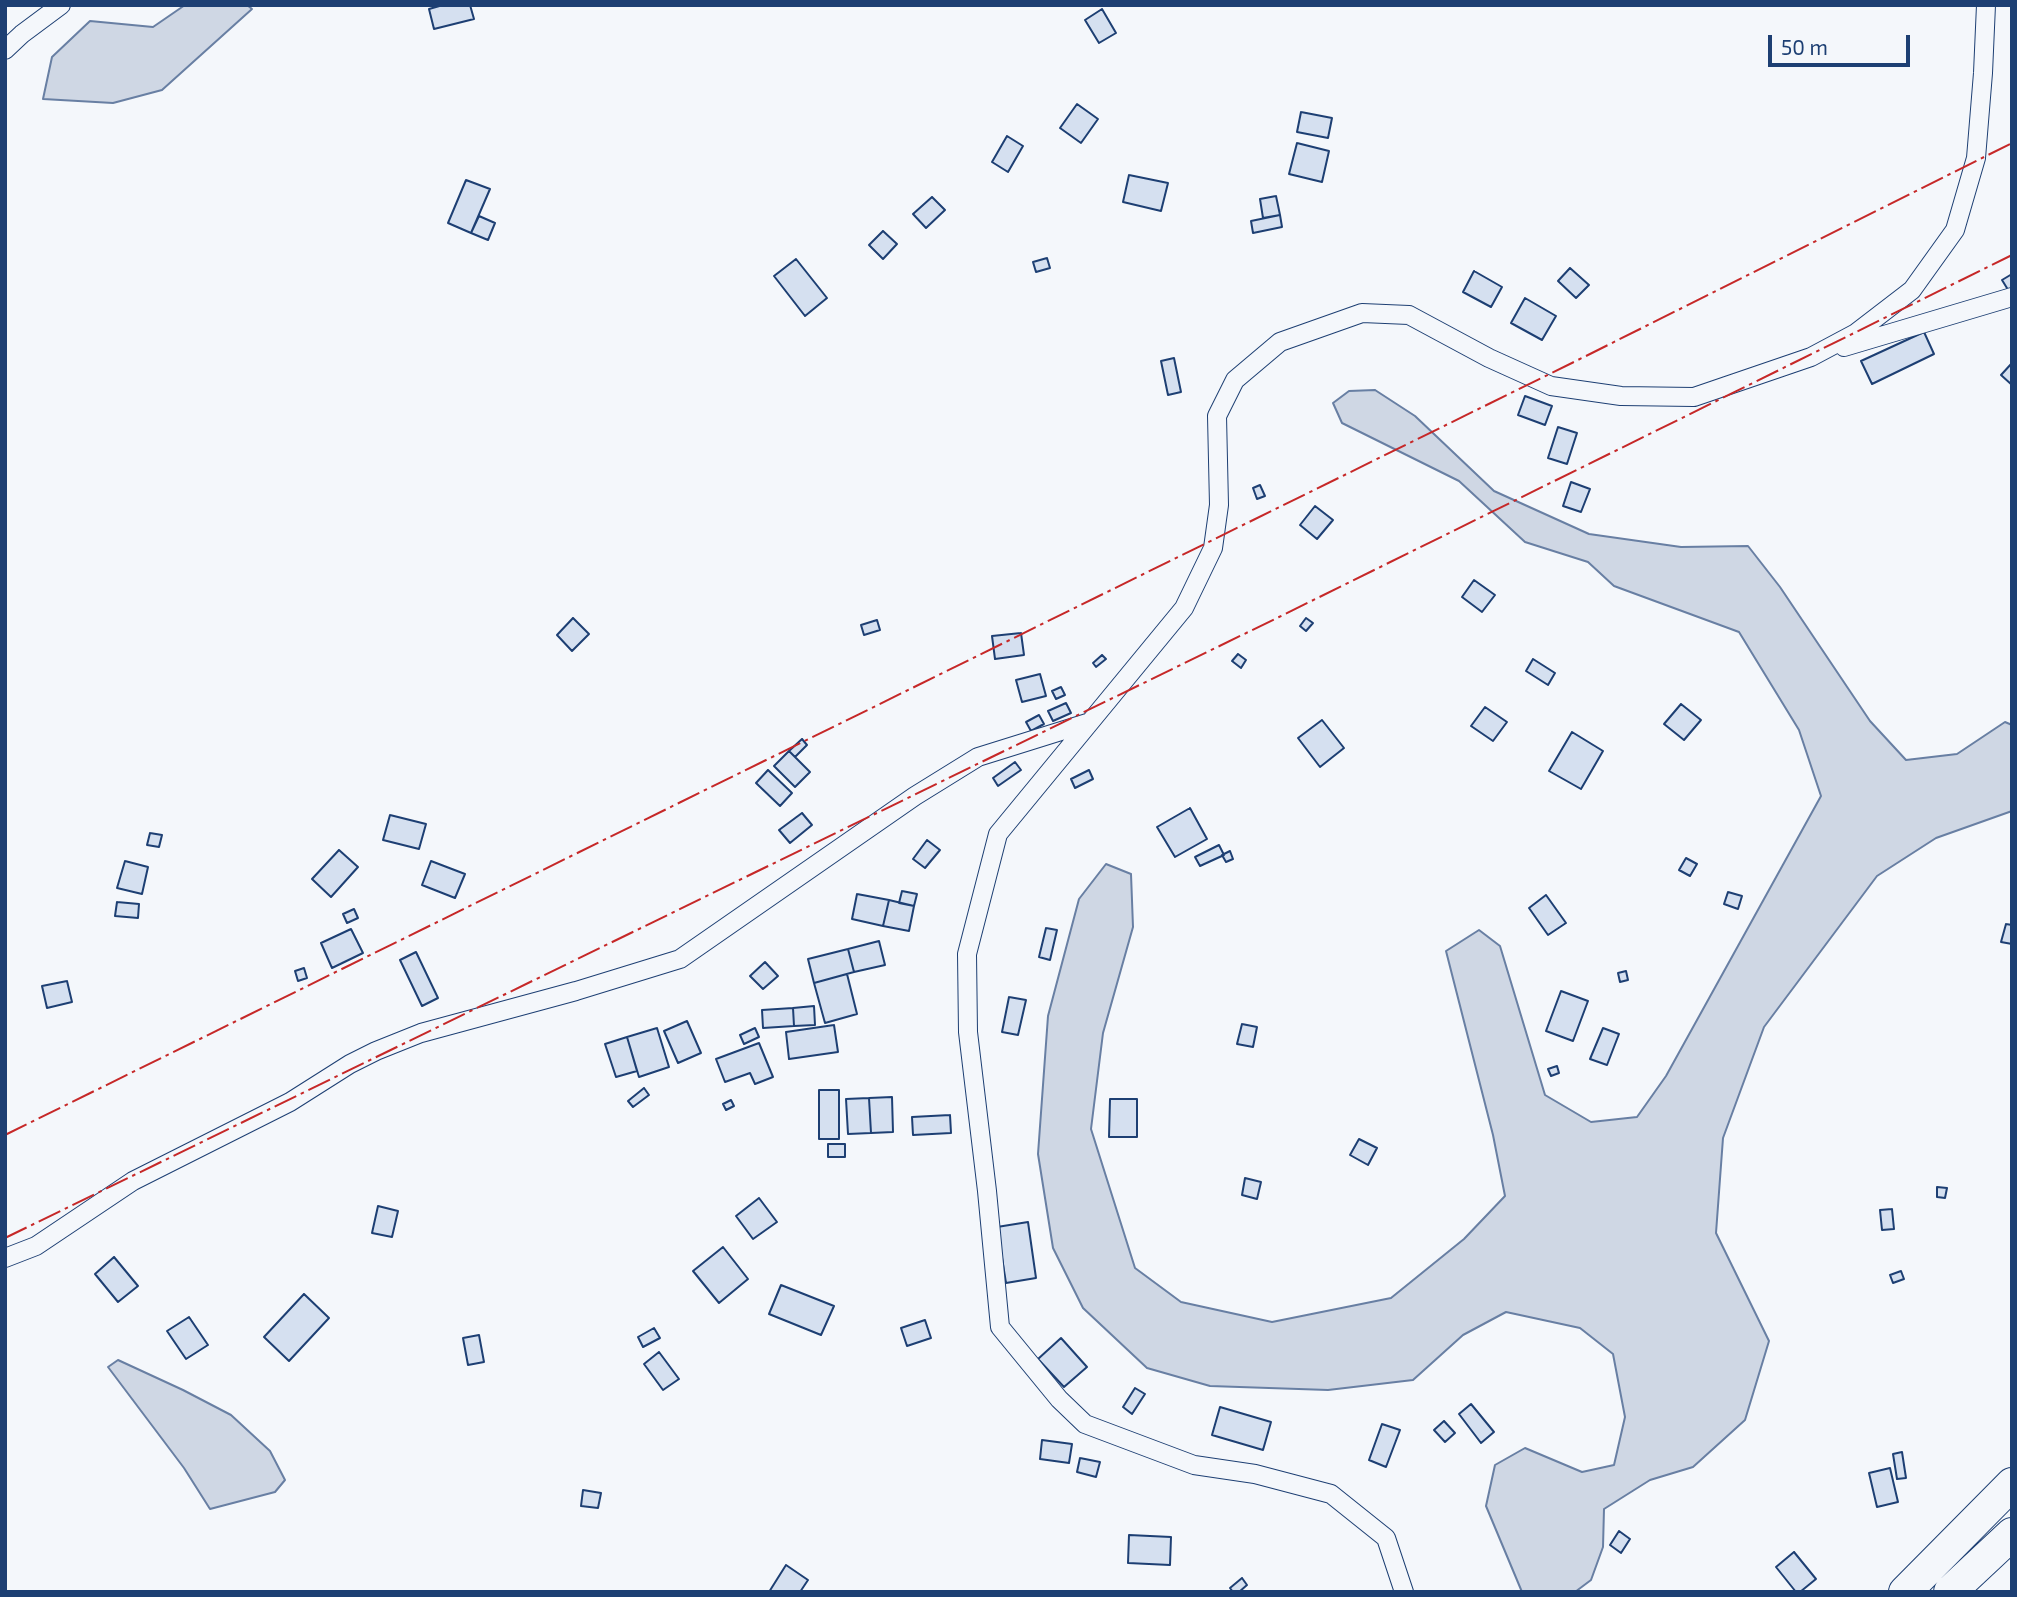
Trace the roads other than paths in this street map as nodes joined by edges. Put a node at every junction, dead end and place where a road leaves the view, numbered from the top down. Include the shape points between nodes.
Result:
1 (61, 5) edge
2 (1986, 5) edge
3 (5, 50) edge
4 (2012, 297) edge
5 (1811, 357) junction
6 (1090, 722) junction
7 (5, 1258) edge
8 (2012, 1484) edge
9 (2012, 1534) edge
10 (1404, 1592) edge
11 (1905, 1592) edge
12 (1950, 1592) edge

1 - 3 street
2 - 5 street via 1976,158 1955,230 1912,290 1856,333
4 - 5 street
5 - 6 street via 1694,397 1621,396 1551,386 1409,315 1362,313 1280,342 1236,380 1217,416 1219,505 1213,548 1184,608
6 - 7 street via 978,757 680,959 421,1033 376,1051 290,1102 133,1181 36,1246
6 - 10 street via 998,834 967,954 968,1032 1000,1326 1059,1399 1086,1424 1194,1465 1331,1494 1386,1538
8 - 11 highway
9 - 12 highway

